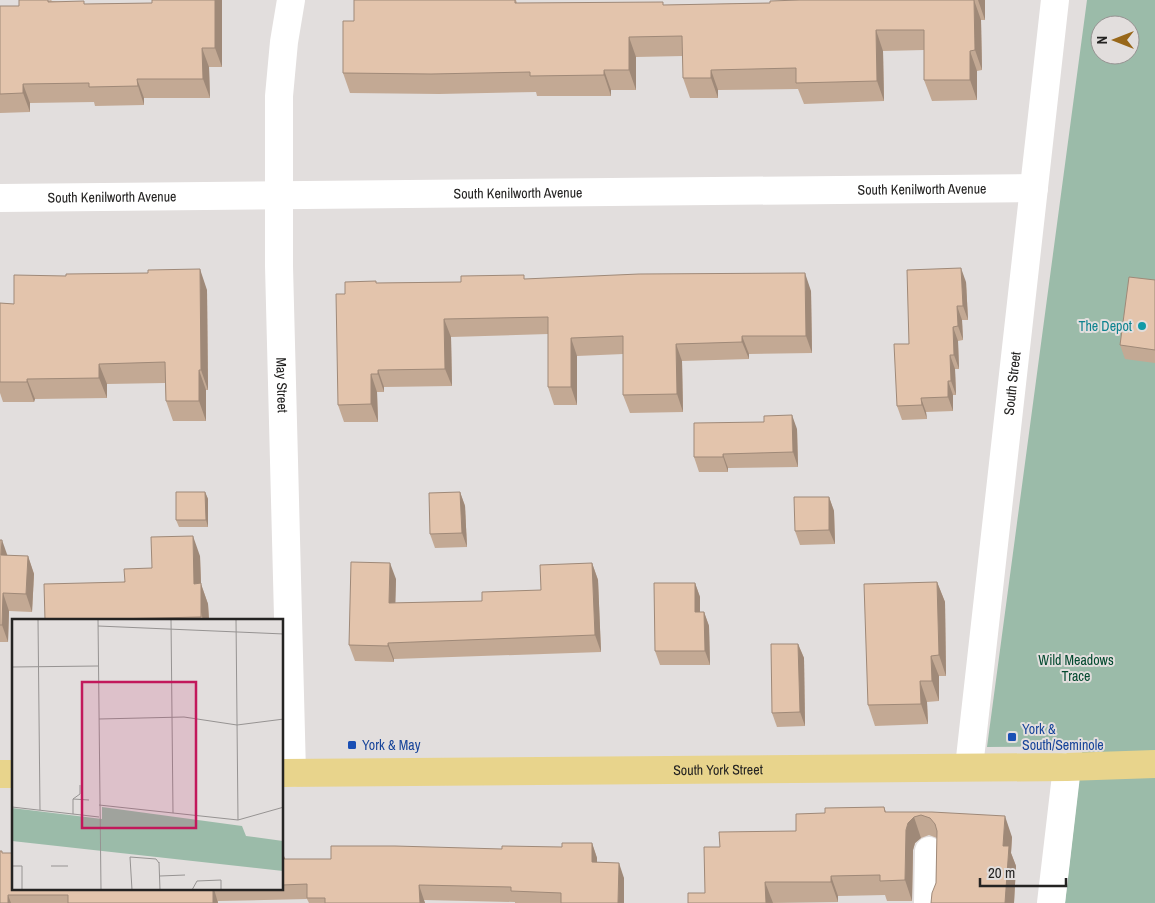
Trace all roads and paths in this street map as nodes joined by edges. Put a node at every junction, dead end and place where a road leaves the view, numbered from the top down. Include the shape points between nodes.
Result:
1 (291, 0) edge
2 (1055, 0) edge
3 (1034, 188) junction
4 (279, 196) junction
5 (0, 198) edge
6 (1155, 764) edge
7 (1067, 766) junction
8 (969, 767) junction
9 (287, 773) edge
10 (929, 851) dead end
11 (928, 903) edge
12 (1052, 903) edge

1 - 4 street, May Street via 279,96
2 - 3 street, South Street
3 - 4 street, South Kenilworth Avenue
3 - 8 street, South Street
4 - 5 street, South Kenilworth Avenue
4 - 9 street, May Street
6 - 7 main road, South York Street
7 - 8 main road, South York Street
7 - 12 street
8 - 9 main road, South York Street
10 - 11 street

